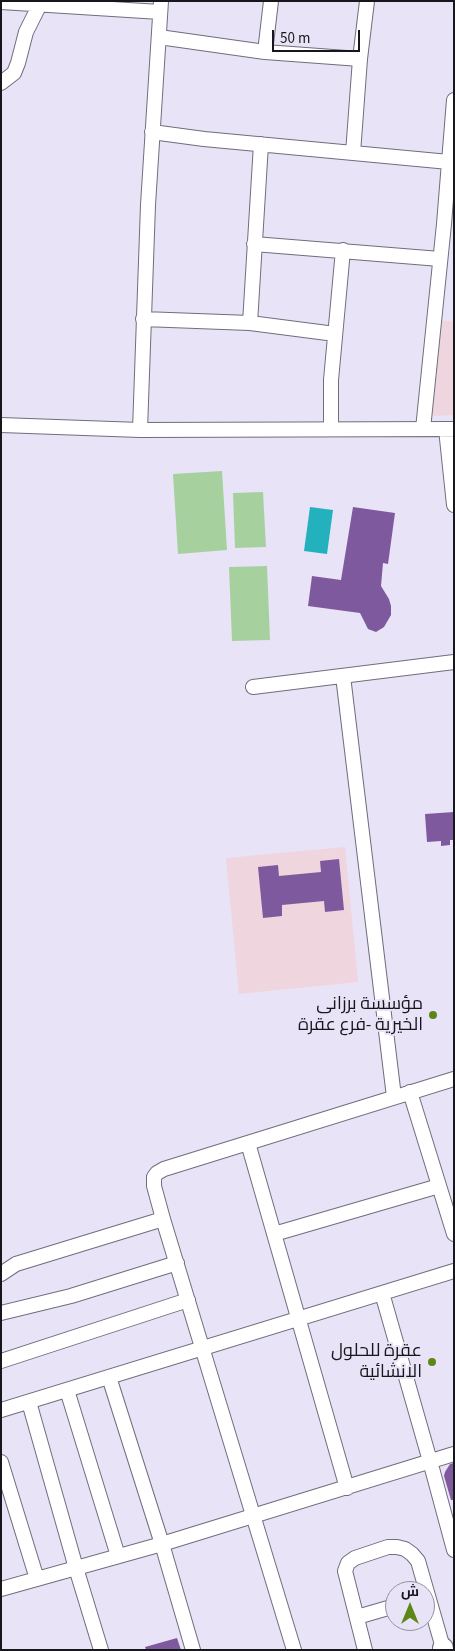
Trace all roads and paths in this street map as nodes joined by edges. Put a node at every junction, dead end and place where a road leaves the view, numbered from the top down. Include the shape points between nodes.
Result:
1 (271, 1) edge
2 (367, 1) edge
3 (1, 2) edge
4 (40, 4) junction
5 (161, 6) edge
6 (159, 37) junction
7 (265, 52) junction
8 (360, 59) junction
9 (1, 83) edge
10 (454, 100) edge
11 (152, 132) junction
12 (261, 144) junction
13 (353, 153) junction
14 (449, 162) junction
15 (449, 225) edge
16 (254, 244) junction
17 (343, 250) junction
18 (440, 259) junction
19 (143, 319) junction
20 (250, 323) junction
21 (335, 334) junction
22 (1, 425) edge
23 (331, 429) junction
24 (423, 429) junction
25 (450, 429) edge
26 (140, 430) junction
27 (454, 505) edge
28 (454, 662) edge
29 (343, 676) junction
30 (253, 687) dead end
31 (454, 1079) edge
32 (410, 1092) junction
33 (394, 1097) junction
34 (248, 1143) junction
35 (439, 1186) junction
36 (164, 1219) junction
37 (274, 1234) junction
38 (454, 1234) edge
39 (177, 1263) junction
40 (454, 1270) edge
41 (1, 1274) edge
42 (382, 1293) junction
43 (188, 1300) junction
44 (1, 1313) edge
45 (298, 1318) junction
46 (203, 1348) junction
47 (1, 1361) edge
48 (110, 1377) junction
49 (67, 1390) junction
50 (29, 1402) junction
51 (1, 1410) edge
52 (454, 1454) edge
53 (1, 1462) edge
54 (430, 1462) junction
55 (347, 1488) junction
56 (253, 1516) junction
57 (162, 1544) junction
58 (453, 1545) edge
59 (118, 1556) junction
60 (76, 1568) junction
61 (37, 1579) junction
62 (423, 1581) edge
63 (1, 1589) edge
64 (385, 1609) edge
65 (356, 1617) junction
66 (435, 1621) edge
67 (444, 1648) edge
68 (101, 1650) edge
69 (193, 1650) edge
70 (294, 1650) edge
71 (365, 1650) edge

1 - 7 street
2 - 8 street
3 - 4 street
4 - 5 street
4 - 9 street via 26,32 14,73
5 - 6 street
6 - 7 street
6 - 11 street
7 - 8 street
8 - 13 street
10 - 14 street
11 - 12 street
11 - 19 street
12 - 13 street
12 - 16 street
13 - 14 street
14 - 15 street
15 - 18 street
16 - 17 street
16 - 20 street
17 - 18 street
17 - 21 street
18 - 24 street
19 - 20 street
19 - 26 street
20 - 21 street
21 - 23 street
22 - 26 street
23 - 24 street
23 - 26 street
24 - 25 street
25 - 27 street
28 - 29 street
29 - 30 street
29 - 33 street
31 - 32 street
32 - 33 street
32 - 35 street
33 - 34 street
34 - 36 street via 157,1174 154,1186
34 - 37 street
35 - 37 street
35 - 38 street
36 - 39 street
36 - 41 street via 16,1264
37 - 45 street
39 - 43 street
39 - 44 street via 71,1296
40 - 42 street
42 - 45 street
42 - 54 street
43 - 46 street
43 - 47 street
45 - 46 street
45 - 55 street
46 - 48 street
46 - 56 street
48 - 49 street
48 - 57 street
49 - 50 street
49 - 59 street
50 - 51 street
50 - 60 street
52 - 54 street
53 - 61 street
54 - 55 street
54 - 58 street
55 - 56 street
56 - 57 street
56 - 70 street
57 - 59 street
57 - 69 street
59 - 60 street
60 - 61 street
60 - 68 street
61 - 63 street
62 - 65 street via 418,1561 405,1549 388,1547 354,1558 346,1567 346,1575
64 - 65 street
65 - 71 street
66 - 67 street

